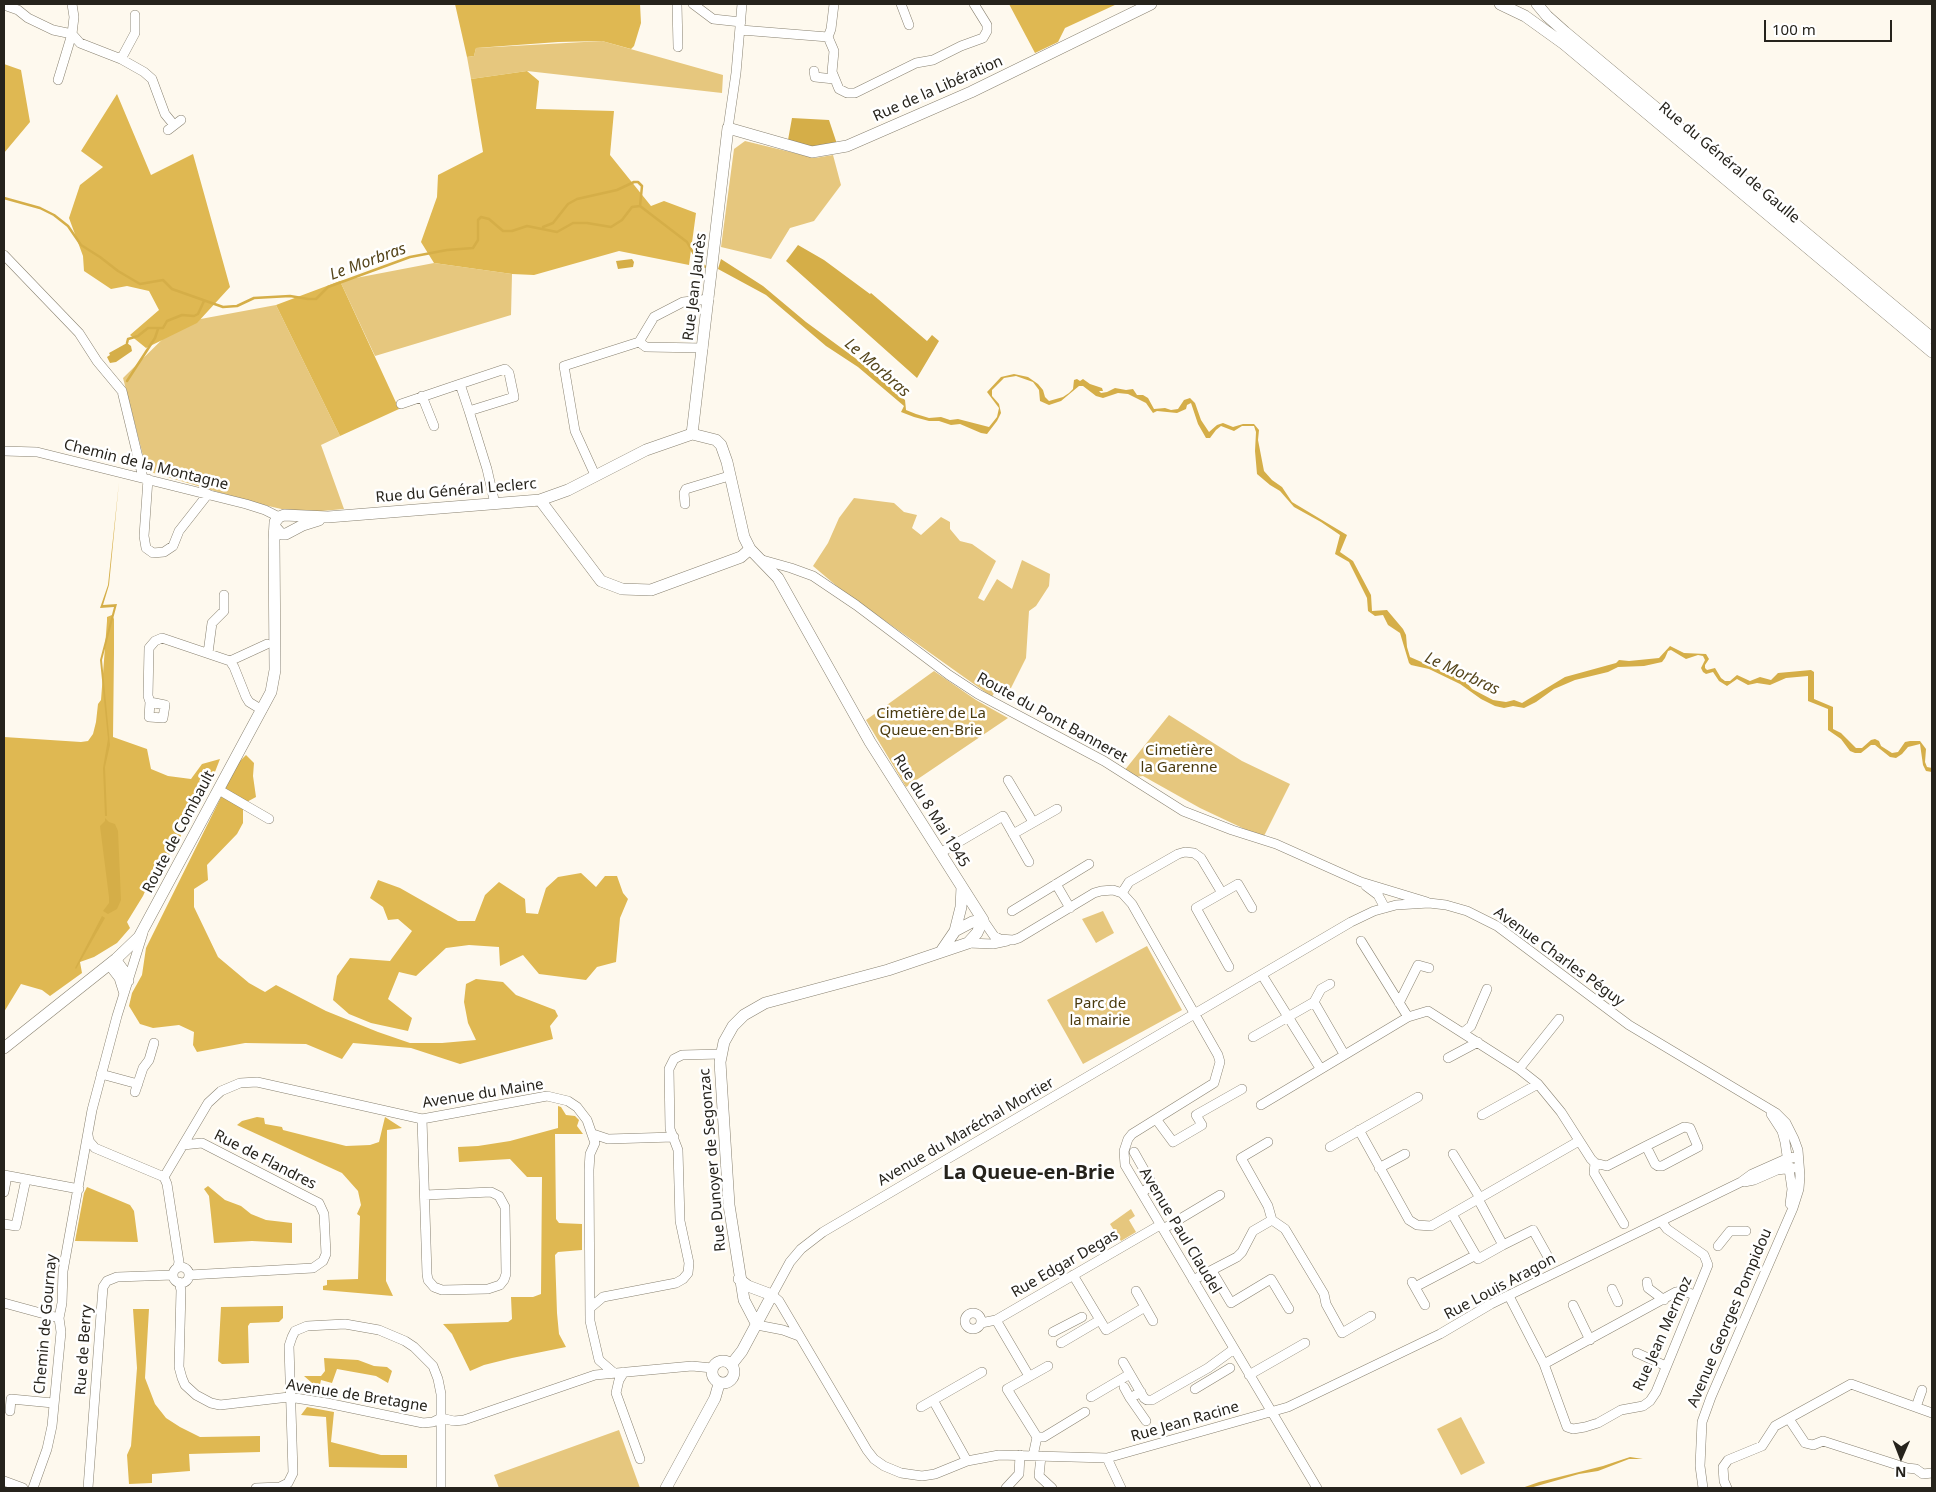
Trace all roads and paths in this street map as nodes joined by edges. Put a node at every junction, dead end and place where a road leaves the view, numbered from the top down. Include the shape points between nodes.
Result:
1 (72, 4) edge
2 (677, 4) edge
3 (693, 4) edge
4 (742, 4) edge
5 (834, 4) edge
6 (901, 4) edge
7 (974, 4) edge
8 (1151, 4) edge
9 (1500, 4) edge
10 (1537, 4) edge
11 (4, 5) edge
12 (135, 15) dead end
13 (909, 25) dead end
14 (741, 26) junction
15 (72, 34) junction
16 (828, 37) junction
17 (678, 46) dead end
18 (121, 59) junction
19 (814, 71) dead end
20 (834, 79) junction
21 (58, 80) dead end
22 (174, 125) dead end
23 (728, 128) junction
24 (4, 255) edge
25 (709, 299) junction
26 (1932, 338) edge
27 (639, 342) junction
28 (703, 348) junction
29 (1932, 352) edge
30 (460, 384) junction
31 (422, 396) junction
32 (401, 404) dead end
33 (469, 411) junction
34 (434, 426) dead end
35 (692, 434) junction
36 (4, 451) edge
37 (595, 475) junction
38 (729, 476) junction
39 (146, 478) junction
40 (208, 494) junction
41 (540, 500) junction
42 (495, 504) junction
43 (685, 504) dead end
44 (328, 517) junction
45 (280, 520) junction
46 (290, 532) junction
47 (751, 555) junction
48 (791, 568) junction
49 (274, 573) junction
50 (778, 578) junction
51 (224, 595) dead end
52 (267, 644) dead end
53 (208, 654) junction
54 (230, 661) junction
55 (150, 702) dead end
56 (262, 710) junction
57 (1008, 780) dead end
58 (219, 790) junction
59 (1057, 809) dead end
60 (269, 819) dead end
61 (1033, 822) junction
62 (1013, 834) junction
63 (940, 853) junction
64 (1030, 862) dead end
65 (1089, 864) dead end
66 (1361, 882) junction
67 (1056, 884) junction
68 (962, 887) junction
69 (1122, 893) junction
70 (1222, 893) junction
71 (1430, 903) junction
72 (1070, 908) junction
73 (1252, 908) dead end
74 (1385, 908) junction
75 (1012, 911) dead end
76 (983, 920) junction
77 (144, 930) junction
78 (955, 931) junction
79 (1013, 940) junction
80 (1361, 941) dead end
81 (968, 943) junction
82 (942, 950) junction
83 (112, 962) junction
84 (1228, 967) dead end
85 (1429, 968) dead end
86 (1262, 974) junction
87 (129, 982) junction
88 (1330, 984) dead end
89 (1487, 989) dead end
90 (124, 994) junction
91 (1314, 1002) junction
92 (1399, 1003) junction
93 (1195, 1013) junction
94 (1289, 1016) junction
95 (1408, 1017) junction
96 (1559, 1019) dead end
97 (1464, 1032) junction
98 (1253, 1037) dead end
99 (1478, 1042) junction
100 (154, 1043) dead end
101 (4, 1048) edge
102 (721, 1054) junction
103 (1344, 1054) junction
104 (1448, 1058) dead end
105 (1320, 1068) junction
106 (1519, 1069) junction
107 (101, 1074) junction
108 (1538, 1084) junction
109 (1242, 1089) dead end
110 (1418, 1097) dead end
111 (1261, 1105) dead end
112 (1763, 1105) junction
113 (1482, 1116) dead end
114 (422, 1119) junction
115 (1156, 1119) junction
116 (1359, 1130) junction
117 (88, 1134) junction
118 (593, 1134) junction
119 (674, 1137) junction
120 (1580, 1140) junction
121 (1268, 1142) dead end
122 (183, 1145) junction
123 (1646, 1146) junction
124 (1330, 1147) dead end
125 (101, 1151) junction
126 (1134, 1152) dead end
127 (1405, 1154) dead end
128 (1453, 1154) dead end
129 (1798, 1157) junction
130 (1788, 1158) junction
131 (84, 1161) junction
132 (1595, 1163) junction
133 (1799, 1167) junction
134 (1380, 1168) junction
135 (1789, 1168) junction
136 (6, 1175) edge
137 (164, 1176) junction
138 (26, 1179) junction
139 (1741, 1182) junction
140 (79, 1189) junction
141 (4, 1192) edge
142 (1142, 1193) junction
143 (425, 1195) junction
144 (1220, 1195) dead end
145 (1479, 1199) junction
146 (1452, 1214) junction
147 (1787, 1219) junction
148 (1272, 1220) junction
149 (1661, 1221) junction
150 (4, 1224) edge
151 (1624, 1224) dead end
152 (1162, 1227) junction
153 (1746, 1231) dead end
154 (1503, 1245) junction
155 (1476, 1255) junction
156 (1547, 1255) dead end
157 (1707, 1259) junction
158 (1212, 1271) junction
159 (177, 1275) junction
160 (190, 1275) junction
161 (1073, 1275) junction
162 (739, 1279) junction
163 (1193, 1280) junction
164 (1647, 1282) dead end
165 (589, 1288) junction
166 (1612, 1289) dead end
167 (1136, 1291) dead end
168 (772, 1295) junction
169 (1695, 1295) junction
170 (1509, 1296) junction
171 (603, 1297) junction
172 (1664, 1300) junction
173 (4, 1303) edge
174 (1425, 1305) dead end
175 (1573, 1305) dead end
176 (1145, 1307) junction
177 (590, 1308) junction
178 (1289, 1308) dead end
179 (1371, 1316) dead end
180 (1082, 1317) dead end
181 (59, 1318) junction
182 (1628, 1318) junction
183 (996, 1320) junction
184 (1100, 1320) junction
185 (1154, 1321) dead end
186 (981, 1323) dead end
187 (1071, 1323) junction
188 (757, 1325) junction
189 (1053, 1332) dead end
190 (1078, 1333) junction
191 (799, 1336) junction
192 (1590, 1340) junction
193 (1061, 1343) dead end
194 (1305, 1343) dead end
195 (1234, 1349) junction
196 (1637, 1353) dead end
197 (599, 1360) junction
198 (1123, 1362) dead end
199 (1544, 1364) junction
200 (732, 1365) junction
201 (1048, 1366) dead end
202 (1666, 1366) junction
203 (712, 1368) junction
204 (1208, 1368) junction
205 (1230, 1368) dead end
206 (624, 1372) junction
207 (982, 1372) dead end
208 (614, 1373) junction
209 (1130, 1374) junction
210 (595, 1375) junction
211 (1249, 1375) junction
212 (1029, 1376) junction
213 (1214, 1377) junction
214 (719, 1384) junction
215 (1124, 1387) dead end
216 (1195, 1388) dead end
217 (1922, 1390) dead end
218 (1141, 1392) junction
219 (289, 1397) junction
220 (1091, 1397) dead end
221 (1130, 1398) junction
222 (933, 1400) junction
223 (53, 1403) junction
224 (1916, 1407) junction
225 (921, 1408) dead end
226 (10, 1411) dead end
227 (1085, 1412) dead end
228 (1271, 1412) junction
229 (1932, 1413) edge
230 (441, 1418) junction
231 (1789, 1418) junction
232 (1146, 1421) dead end
233 (1037, 1437) junction
234 (1020, 1455) junction
235 (1037, 1456) junction
236 (1107, 1458) junction
237 (640, 1459) dead end
238 (967, 1461) junction
239 (1932, 1473) edge
240 (4, 1481) edge
241 (23, 1488) edge
242 (33, 1488) edge
243 (88, 1488) edge
244 (256, 1488) edge
245 (441, 1488) edge
246 (666, 1488) edge
247 (1006, 1488) edge
248 (1052, 1488) edge
249 (1120, 1488) edge
250 (1317, 1488) edge
251 (1703, 1488) edge
252 (1727, 1488) edge

1 - 15 street
2 - 17 street
3 - 14 street via 716,20
4 - 14 street, Rue Jean Jaurès
5 - 16 street
6 - 13 street
7 - 20 street via 987,25 986,34 981,39 933,60 913,64 855,93 847,94 839,89
8 - 23 main road, Rue de la Libération via 970,92 847,146 812,152
9 - 29 main road, Rue du Général de Gaulle via 1525,16 1564,44
10 - 26 main road, Rue du Général de Gaulle via 1554,23
11 - 15 street via 53,30
12 - 18 street via 135,32
14 - 16 street
14 - 23 street, Rue Jean Jaurès
15 - 18 street via 80,43
15 - 21 street
16 - 20 street via 834,51
18 - 22 street via 152,79 164,114
19 - 20 street via 815,77
23 - 25 main road, Rue Jean Jaurès
24 - 39 street via 79,333 122,391
25 - 27 street via 682,302 654,317
25 - 28 main road, Rue Jean Jaurès
27 - 28 street via 646,347
27 - 37 street via 564,366 575,431
28 - 35 main road, Rue Jean Jaurès
30 - 31 street
30 - 33 street
30 - 33 street via 505,369 509,373 514,397
31 - 32 street
31 - 34 street
33 - 42 street
35 - 37 main road, Rue du Général Leclerc via 646,450
35 - 38 main road via 721,444
36 - 39 street, Chemin de la Montagne via 38,452
37 - 41 main road, Rue du Général Leclerc
38 - 43 street via 686,489
38 - 47 main road
39 - 40 street, Chemin de la Montagne
39 - 40 street via 144,536 146,548 154,553 164,552 173,546 179,531
40 - 45 street, Chemin de la Montagne via 246,504
41 - 42 main road, Rue du Général Leclerc
41 - 47 main road via 601,581 622,589 651,590
42 - 44 main road, Rue du Général Leclerc
44 - 45 main road, Rue du Général Leclerc
44 - 46 main road, Rue du Général Leclerc
45 - 46 main road via 280,534
45 - 46 main road via 294,521
45 - 49 main road, Route de Combault
46 - 49 main road, Route de Combault via 281,543
47 - 48 street, Route du Pont Banneret
47 - 50 main road, Rue du 8 Mai 1945
48 - 50 street via 779,571
48 - 66 street, Route du Pont Banneret via 813,576 978,694 1104,761 1183,811 1276,844
49 - 56 main road, Route de Combault via 275,670 271,692
50 - 63 main road, Rue du 8 Mai 1945 via 870,742
51 - 53 street via 224,611 212,623
52 - 54 street
53 - 54 street
53 - 55 street via 166,638 155,641 150,648
54 - 56 street via 249,702
56 - 58 main road, Route de Combault
57 - 61 street
58 - 60 street
58 - 77 main road, Route de Combault
59 - 61 street
61 - 62 street
62 - 63 street via 1003,816
62 - 64 street
63 - 68 main road, Rue du 8 Mai 1945
65 - 67 street
66 - 71 street, Route du Pont Banneret
66 - 74 street via 1378,895
67 - 72 street
67 - 75 street
68 - 76 main road, Rue du 8 Mai 1945
68 - 78 main road
69 - 70 street via 1129,882 1185,852 1201,858
69 - 72 street via 1113,890 1094,893
69 - 93 street, Avenue Paul Claudel via 1132,904
70 - 73 street via 1238,884
70 - 84 street via 1196,908
71 - 74 street, Avenue Charles Péguy
71 - 112 street, Avenue Charles Péguy via 1467,911 1497,926 1629,1025
72 - 79 street
74 - 86 street, Avenue Charles Péguy via 1351,922
76 - 78 main road
76 - 79 street, Rue du 8 Mai 1945 via 994,936
76 - 81 main road
77 - 83 main road, Route de Combault
77 - 87 street, Chemin de Gournay
78 - 82 main road
79 - 81 street via 993,944
80 - 92 street
81 - 82 main road, Rue Dunoyer de Segonzac
82 - 102 main road, Rue Dunoyer de Segonzac via 904,965 754,1008 733,1026
83 - 87 street via 127,974
83 - 90 street
83 - 101 main road, Route de Combault
85 - 92 street via 1418,965
86 - 93 street, Avenue Charles Péguy
86 - 94 street
87 - 90 street, Chemin de Gournay
88 - 91 street via 1320,989
89 - 97 street via 1471,1026
90 - 107 street, Chemin de Gournay
91 - 94 street
91 - 103 street
92 - 95 street
93 - 115 street, Avenue Paul Claudel via 1218,1054 1219,1070 1214,1083
93 - 168 street, Avenue du Maréchal Mortier via 823,1232 801,1248
94 - 98 street
94 - 105 street
95 - 97 street via 1428,1011
95 - 103 street
96 - 106 street
97 - 99 street
99 - 104 street
99 - 106 street
100 - 107 street via 137,1088
102 - 119 street via 682,1055 671,1063 670,1129
102 - 162 main road, Rue Dunoyer de Segonzac via 728,1199
103 - 105 street
105 - 111 street
106 - 108 street
107 - 117 street, Chemin de Gournay
108 - 113 street
108 - 120 street
109 - 115 street via 1196,1115 1202,1125 1172,1142
110 - 116 street
112 - 129 street, Avenue Charles Péguy via 1786,1123
112 - 130 street, Avenue Charles Péguy via 1782,1131
114 - 118 street, Avenue du Maine via 547,1096 568,1101 577,1107
114 - 122 street, Avenue du Maine via 257,1082 240,1083 208,1103
114 - 143 street
115 - 142 street, Avenue Paul Claudel via 1132,1134 1124,1151 1125,1165
116 - 124 street
116 - 134 street
117 - 125 street via 91,1145
117 - 131 street, Chemin de Gournay
118 - 119 street via 608,1140
118 - 165 street via 595,1143 589,1170
119 - 171 street via 678,1150 680,1221 689,1263 688,1273 676,1283
120 - 132 street
120 - 145 street
121 - 148 street via 1241,1158 1268,1206
122 - 137 street, Avenue du Maine
122 - 160 street, Rue de Flandres via 202,1143 313,1200 324,1214 326,1254 323,1261 312,1268
123 - 123 street via 1688,1126 1698,1147 1658,1166
123 - 132 street via 1607,1166
125 - 131 street
125 - 137 street
126 - 142 street via 1151,1182
127 - 134 street
128 - 145 street
129 - 130 street, Rue Louis Aragon
129 - 133 street, Avenue Charles Péguy
130 - 135 street, Avenue Charles Péguy
130 - 139 street, Rue Louis Aragon
131 - 140 street, Chemin de Gournay
132 - 151 street via 1594,1173
133 - 135 street, Rue Louis Aragon
133 - 147 street, Avenue Georges Pompidou via 1799,1189
134 - 146 street via 1403,1210 1417,1225 1432,1226
135 - 139 street, Rue Louis Aragon
135 - 147 street, Avenue Georges Pompidou via 1792,1189
136 - 138 street
136 - 141 street
137 - 159 street, Avenue de Bretagne via 179,1262
138 - 140 street
138 - 150 street via 16,1226
139 - 149 street, Rue Louis Aragon
140 - 181 street, Chemin de Gournay via 64,1264
142 - 152 street, Avenue Paul Claudel
143 - 143 street via 428,1280 442,1290 488,1289 500,1285 506,1274 505,1207 499,1196 491,1192
144 - 152 street, Rue Edgar Degas
145 - 146 street
145 - 154 street
146 - 155 street
147 - 251 street, Avenue Georges Pompidou via 1706,1409 1700,1437
148 - 158 street via 1253,1231 1237,1257
148 - 179 street via 1285,1228 1324,1294 1342,1333
149 - 157 street
149 - 170 street, Rue Louis Aragon
152 - 161 street, Rue Edgar Degas
152 - 163 street, Avenue Paul Claudel
153 - 157 street via 1730,1231
154 - 155 street via 1478,1259
154 - 156 street via 1532,1230
155 - 174 street via 1414,1284
157 - 169 street, Rue Jean Mermoz via 1707,1270
158 - 163 street
158 - 178 street via 1231,1302 1271,1279
159 - 160 street via 186,1268
159 - 160 street via 186,1282
159 - 219 street, Avenue de Bretagne via 181,1290 179,1367 190,1390 202,1400 220,1404
159 - 243 street, Rue de Berry via 117,1277 107,1281 103,1287
161 - 183 street, Rue Edgar Degas
161 - 184 street
162 - 168 main road
162 - 188 main road, Rue Dunoyer de Segonzac via 744,1300
163 - 195 street, Avenue Paul Claudel
164 - 172 street via 1648,1288
165 - 171 street
165 - 177 street
166 - 182 street
167 - 176 street
168 - 188 main road
168 - 191 street, Rue Jean Racine
169 - 172 street via 1681,1290
169 - 202 street, Rue Jean Mermoz
170 - 199 street, Rue Jean Mermoz
170 - 228 street, Rue Louis Aragon via 1440,1334 1292,1406
171 - 177 street
172 - 182 street
173 - 181 street
175 - 192 street
176 - 184 street via 1106,1330
176 - 185 street
177 - 197 street
180 - 187 street
181 - 223 street, Chemin de Gournay via 61,1332
182 - 192 street
183 - 186 street, Rue Edgar Degas
183 - 212 street
184 - 190 street
187 - 189 street
187 - 190 street
188 - 191 street
188 - 200 main road
190 - 193 street
191 - 238 street, Rue Jean Racine via 874,1459 901,1473 922,1476
192 - 199 street
194 - 211 street
195 - 204 street
195 - 211 street, Avenue Paul Claudel
196 - 202 street
197 - 208 street
197 - 210 street
198 - 209 street
199 - 202 street, Rue Jean Mermoz via 1567,1427 1573,1429 1598,1423 1621,1410 1643,1406 1656,1392
200 - 203 main road via 722,1361
200 - 214 main road via 732,1379
201 - 212 street
203 - 206 street, Avenue de Bretagne via 692,1366
203 - 214 main road via 713,1379
204 - 213 street
204 - 218 street via 1152,1400 1147,1400
205 - 213 street
206 - 208 street, Avenue de Bretagne
206 - 237 street via 616,1393
207 - 222 street
208 - 210 street, Avenue de Bretagne
209 - 218 street
209 - 220 street
210 - 230 street, Avenue de Bretagne via 464,1420
211 - 228 street, Avenue Paul Claudel
212 - 233 street via 1008,1389
213 - 216 street
214 - 246 main road via 715,1398
215 - 221 street
217 - 224 street
218 - 221 street
219 - 230 street, Avenue de Bretagne via 423,1423
219 - 230 street via 289,1346 295,1331 307,1326 353,1326 394,1336 424,1355 438,1380
219 - 244 street via 293,1474 288,1483 280,1487
221 - 232 street
222 - 225 street
222 - 238 street
223 - 226 street via 11,1399
223 - 242 street, Chemin de Gournay via 47,1449
224 - 229 street
224 - 231 street via 1851,1384
227 - 233 street via 1044,1437
228 - 236 street, Rue Jean Racine
228 - 250 street, Avenue Paul Claudel
230 - 245 street
231 - 239 street via 1805,1443 1813,1445 1824,1441 1916,1469 1923,1474
231 - 252 street via 1775,1426 1762,1446 1728,1460 1723,1467
233 - 235 street
234 - 235 street, Rue Jean Racine
234 - 238 street, Rue Jean Racine via 999,1454
234 - 247 street via 1019,1474
235 - 236 street, Rue Jean Racine
235 - 248 street via 1039,1476
236 - 249 street
240 - 241 street

